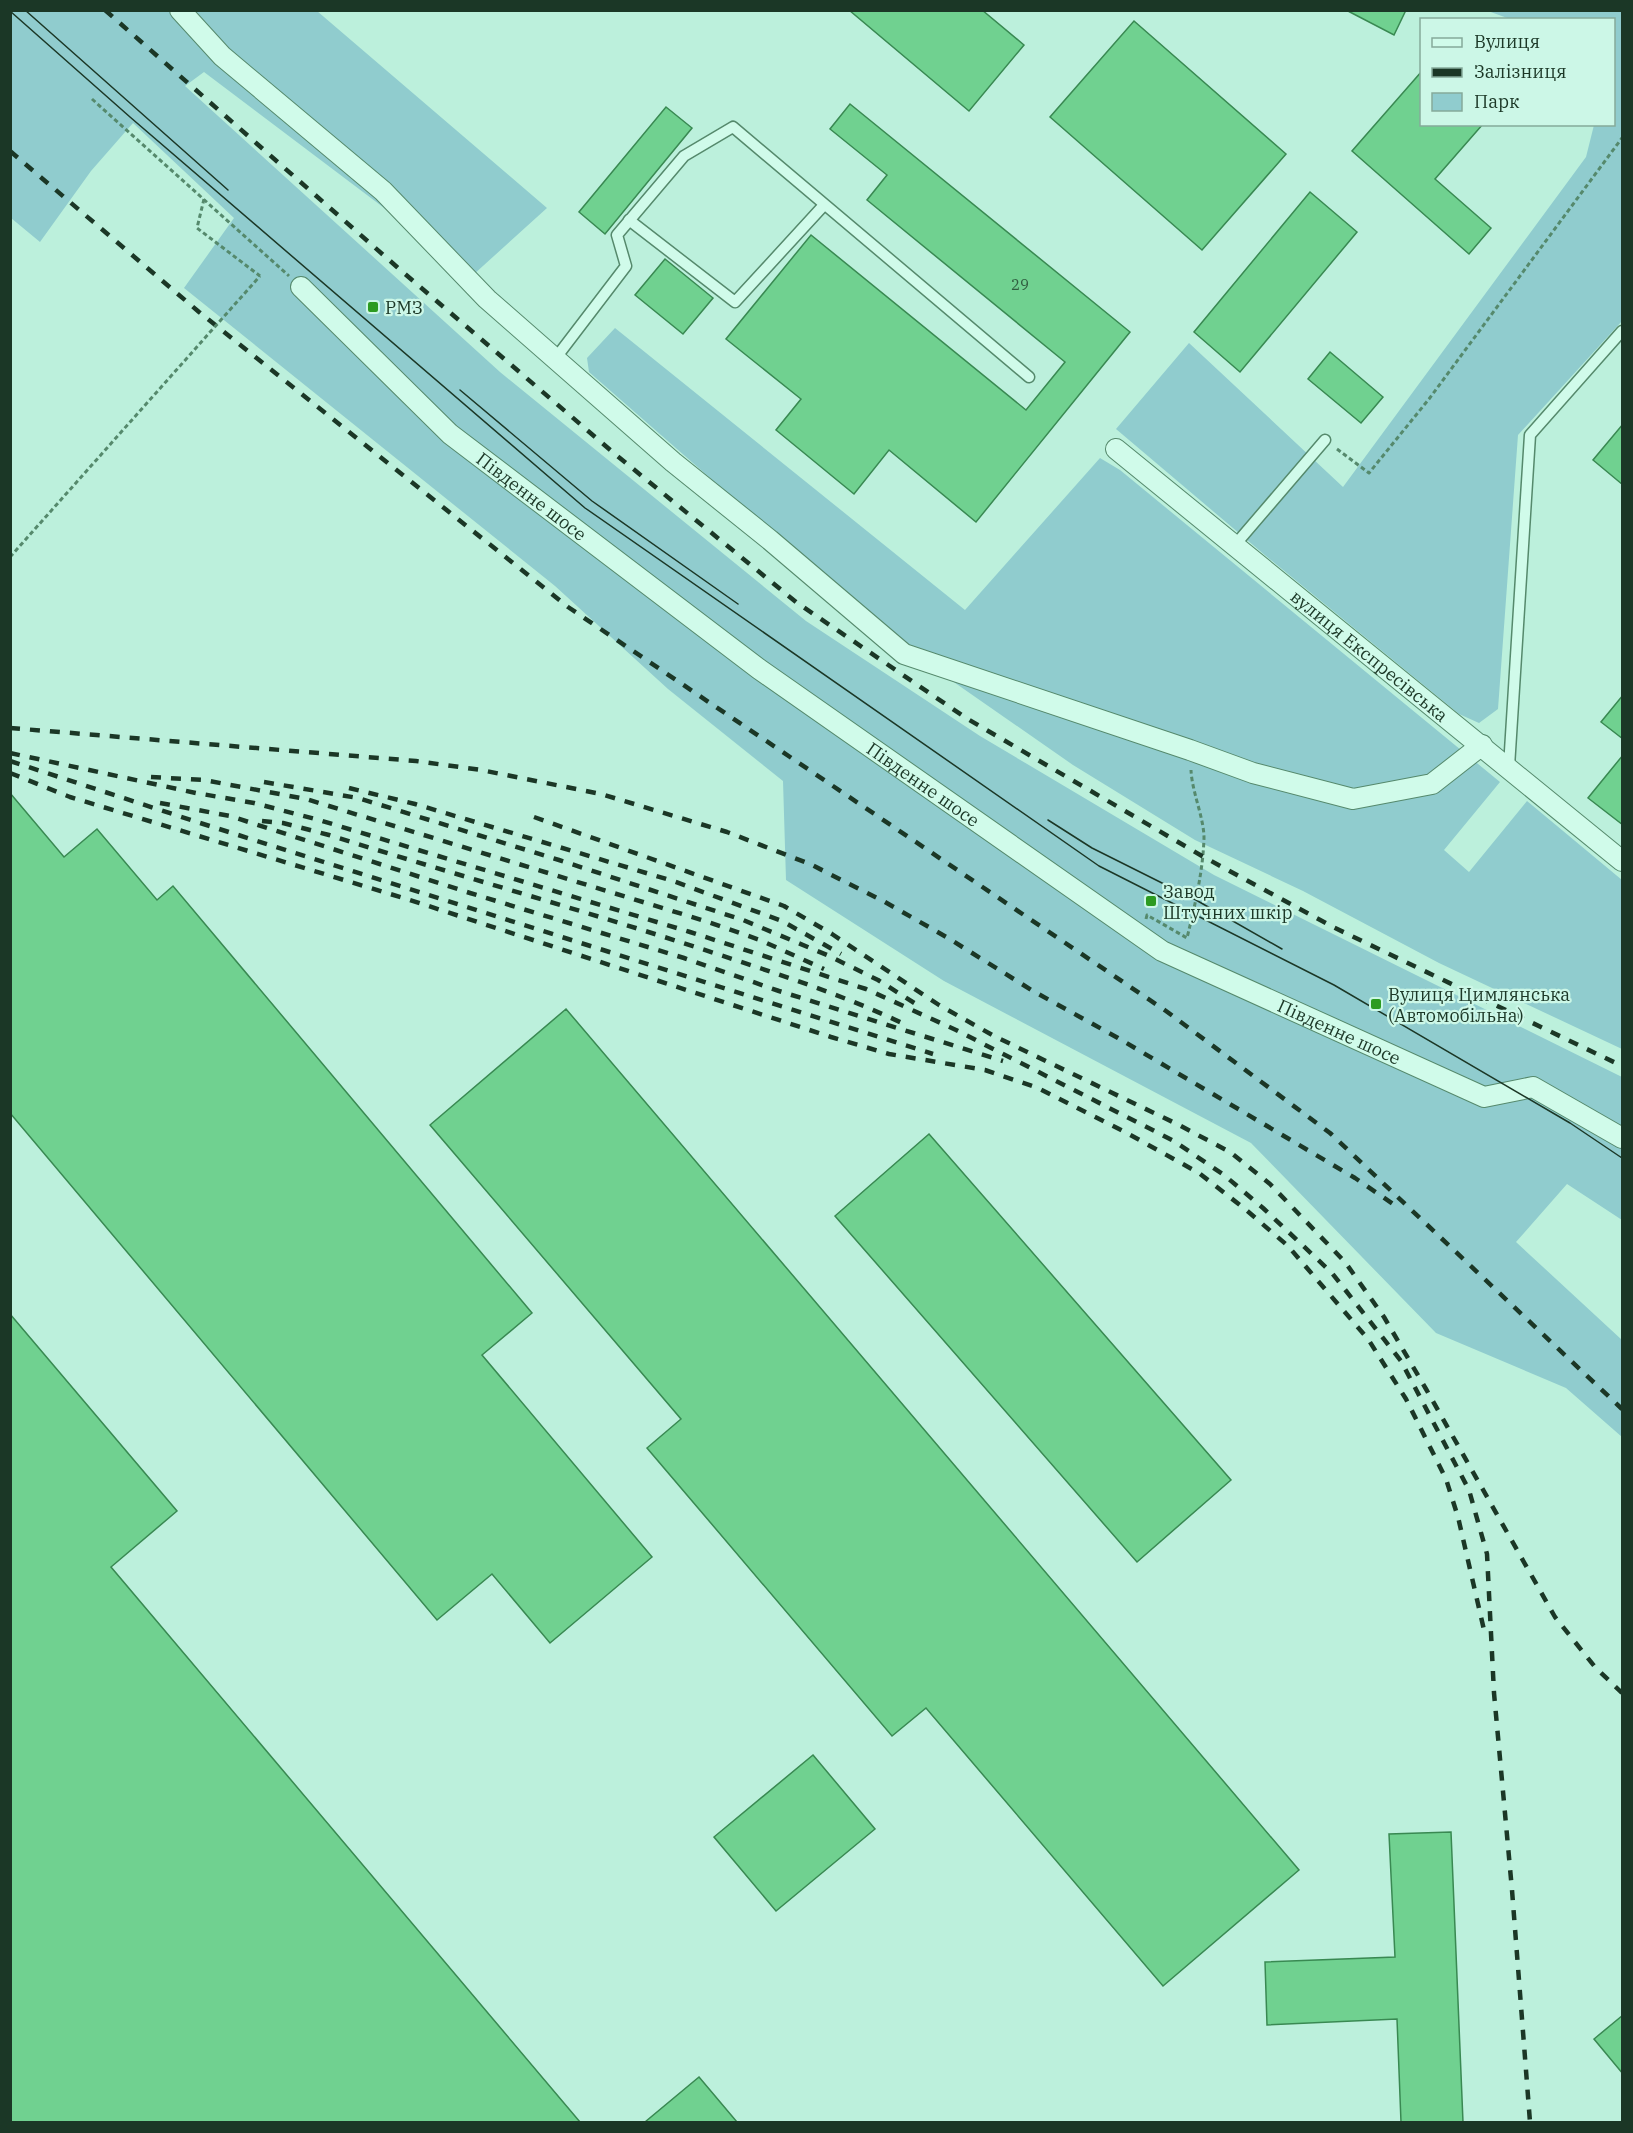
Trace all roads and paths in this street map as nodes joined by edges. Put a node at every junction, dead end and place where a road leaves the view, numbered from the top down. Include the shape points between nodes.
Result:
1 (180, 10) edge
2 (92, 99) dead end
3 (1623, 138) edge
4 (204, 199) junction
5 (824, 205) junction
6 (629, 220) junction
7 (301, 287) joint
8 (1623, 331) edge
9 (555, 359) junction
10 (1029, 377) dead end
11 (1325, 440) joint
12 (1116, 449) dead end
13 (1235, 545) junction
14 (10, 557) edge
15 (1482, 745) junction
16 (1190, 750) junction
17 (1509, 767) junction
18 (1623, 861) edge
19 (1187, 938) dead end
20 (1623, 1138) edge

1 - 9 street via 222,56 383,191 488,299
2 - 4 path
3 - 11 path via 1429,399 1369,473
4 - 7 path
4 - 14 path, bridge via 197,228 260,276
5 - 6 lane via 734,127 684,156
5 - 6 lane via 735,303
5 - 10 lane
6 - 9 lane via 617,235 626,266
7 - 20 street, Південне шосе via 450,434 759,669 1162,951 1484,1097 1533,1087
8 - 17 lane via 1530,435
9 - 16 street via 904,654
11 - 13 lane
12 - 13 street, вулиця Експресівська
13 - 15 street, вулиця Експресівська
15 - 16 street via 1432,784 1353,799 1253,773
15 - 17 street, вулиця Експресівська
16 - 19 path via 1192,784 1204,836
17 - 18 street, вулиця Експресівська

